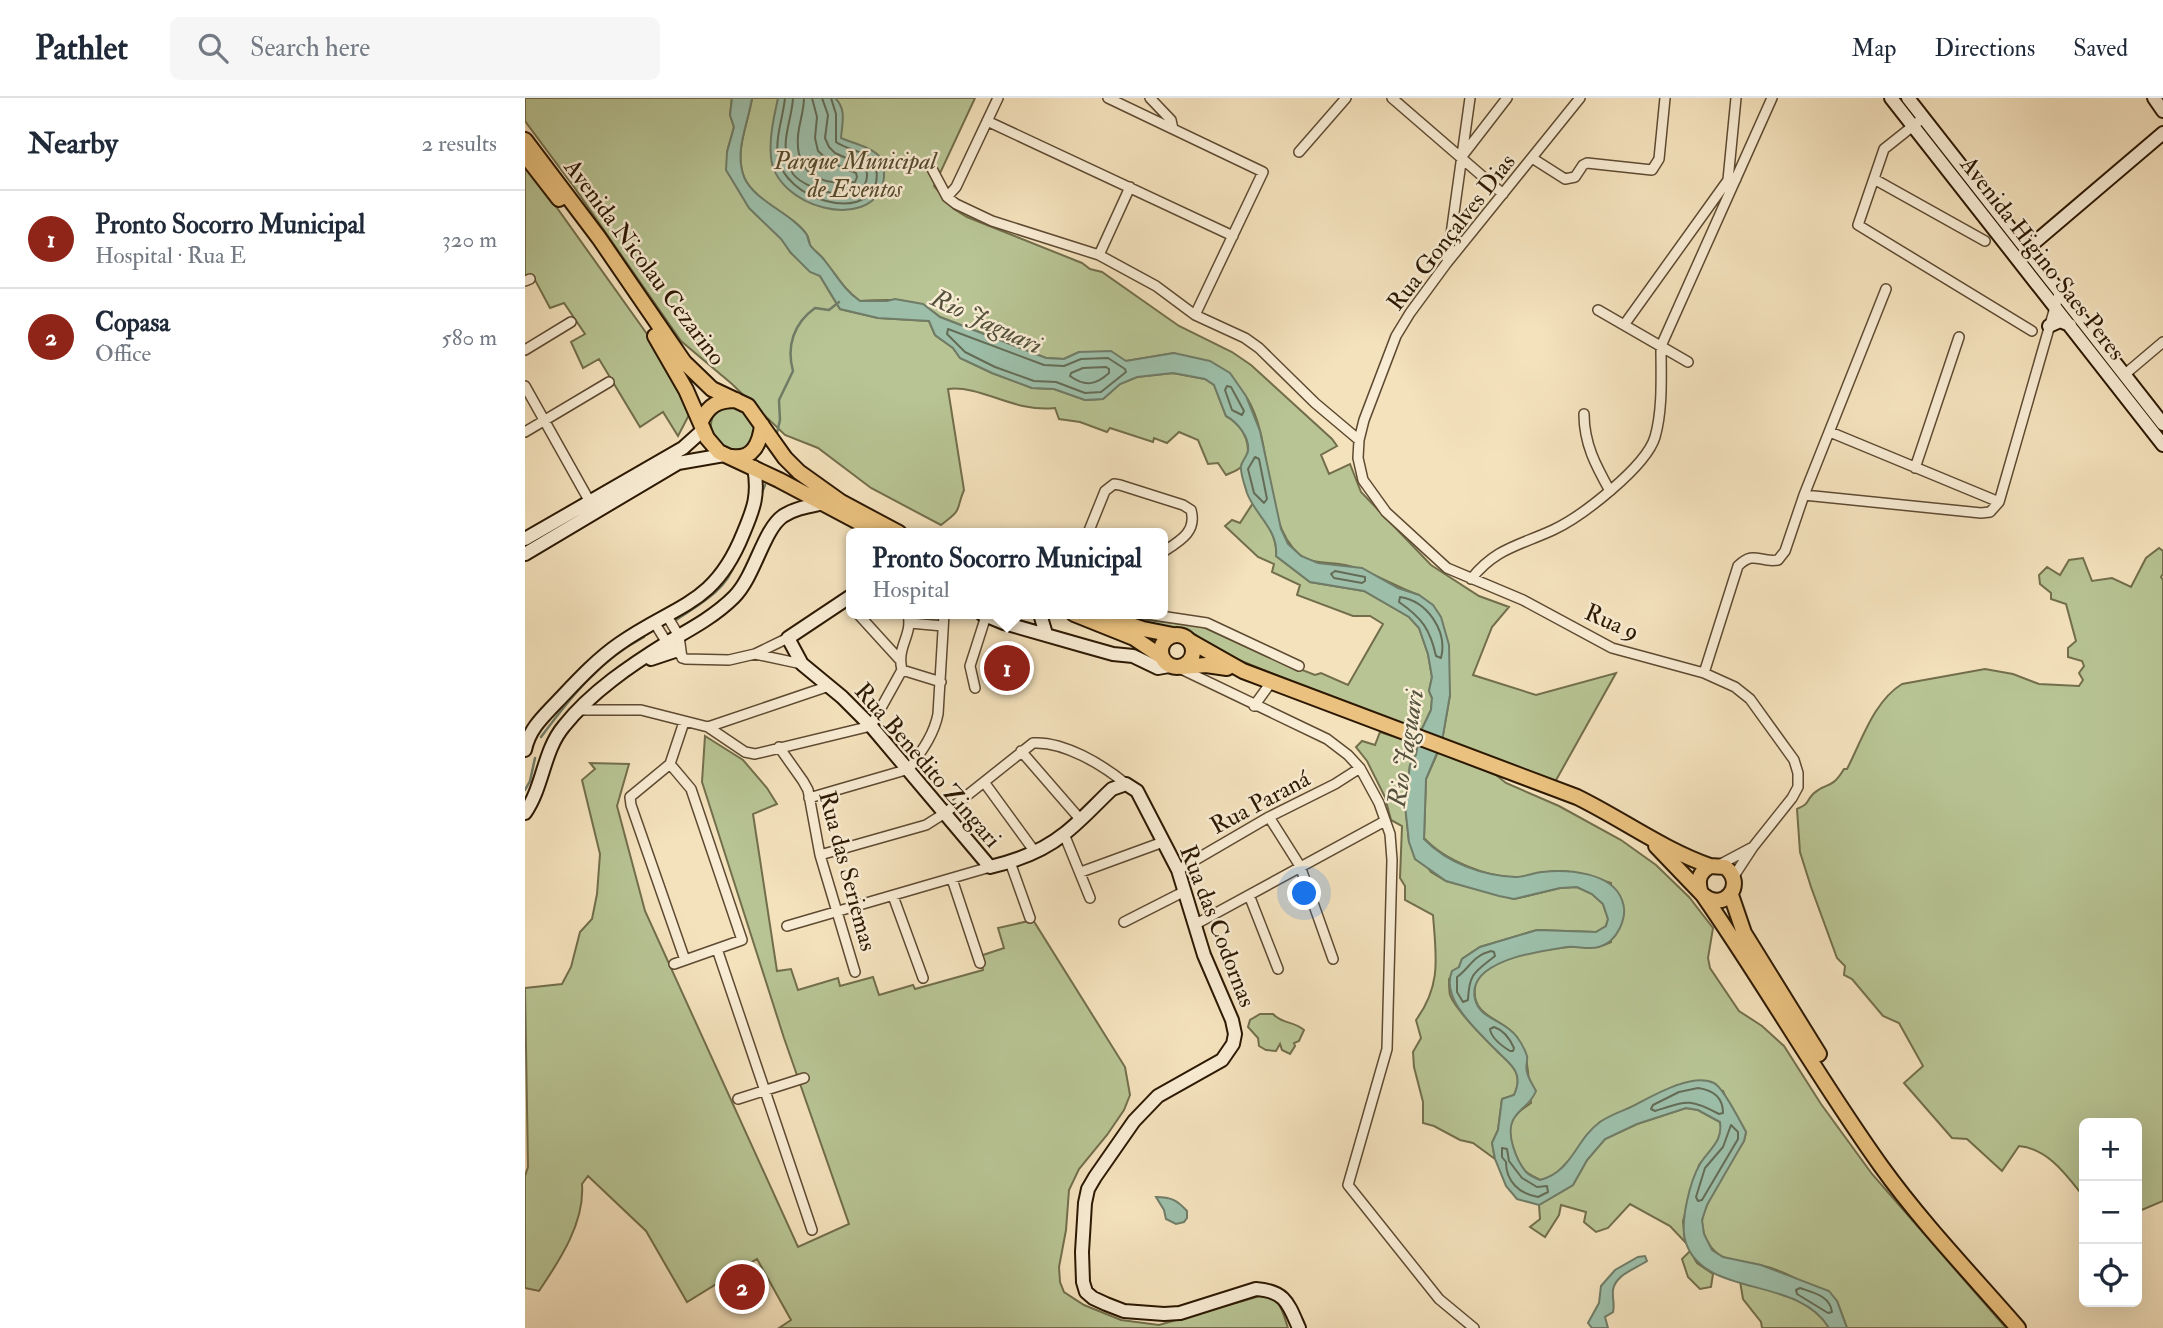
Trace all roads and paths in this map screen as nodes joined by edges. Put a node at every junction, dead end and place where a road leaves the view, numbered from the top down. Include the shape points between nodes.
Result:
1 (998, 98) edge
2 (1108, 98) edge
3 (1150, 98) edge
4 (1346, 98) edge
5 (1392, 98) edge
6 (1470, 98) edge
7 (1507, 98) edge
8 (1580, 98) edge
9 (1665, 98) edge
10 (1736, 98) edge
11 (1772, 98) edge
12 (1891, 98) edge
13 (1908, 98) edge
14 (2154, 98) edge
15 (2163, 111) edge
16 (1923, 118) junction
17 (987, 121) junction
18 (1912, 127) junction
19 (1173, 129) junction
20 (2163, 132) edge
21 (525, 140) edge
22 (1299, 152) dead end
23 (525, 155) edge
24 (1461, 158) junction
25 (1532, 158) junction
26 (931, 167) dead end
27 (1874, 179) junction
28 (1732, 180) junction
29 (1130, 187) junction
30 (1503, 194) junction
31 (947, 197) junction
32 (1233, 236) junction
33 (1985, 241) dead end
34 (2028, 248) junction
35 (1099, 255) junction
36 (1446, 264) junction
37 (1886, 289) dead end
38 (2060, 290) junction
39 (2055, 306) junction
40 (1598, 310) dead end
41 (1195, 315) junction
42 (571, 322) dead end
43 (1624, 325) junction
44 (2070, 325) junction
45 (2049, 326) junction
46 (2032, 331) dead end
47 (1959, 337) dead end
48 (2163, 342) edge
49 (1661, 346) junction
50 (525, 349) edge
51 (1688, 362) dead end
52 (2124, 375) junction
53 (609, 382) dead end
54 (525, 386) edge
55 (738, 400) junction
56 (2146, 413) junction
57 (1584, 414) dead end
58 (545, 420) junction
59 (2163, 424) edge
60 (762, 425) junction
61 (702, 426) junction
62 (525, 432) edge
63 (1830, 432) junction
64 (1359, 440) junction
65 (2163, 444) edge
66 (723, 455) junction
67 (754, 467) junction
68 (1915, 468) junction
69 (643, 479) junction
70 (1610, 491) junction
71 (1804, 495) junction
72 (590, 502) junction
73 (1999, 502) junction
74 (824, 503) junction
75 (870, 528) edge
76 (890, 528) edge
77 (1089, 528) edge
78 (554, 531) junction
79 (527, 535) edge
80 (1168, 548) edge
81 (525, 554) edge
82 (1471, 579) junction
83 (846, 602) edge
84 (667, 615) junction
85 (1168, 618) edge
86 (863, 619) edge
87 (909, 619) edge
88 (913, 619) edge
89 (944, 619) edge
90 (983, 619) edge
91 (997, 619) edge
92 (1036, 619) edge
93 (1040, 619) edge
94 (1087, 619) edge
95 (1115, 619) edge
96 (654, 622) junction
97 (943, 626) junction
98 (1031, 630) junction
99 (1047, 634) junction
100 (1173, 635) junction
101 (679, 636) junction
102 (788, 638) junction
103 (1190, 641) junction
104 (675, 651) junction
105 (755, 654) junction
106 (899, 659) junction
107 (802, 664) junction
108 (1172, 664) junction
109 (1299, 666) dead end
110 (902, 670) junction
111 (1243, 671) junction
112 (1705, 673) junction
113 (1272, 681) junction
114 (941, 682) junction
115 (829, 686) junction
116 (975, 688) dead end
117 (1254, 706) junction
118 (578, 710) junction
119 (684, 722) junction
120 (871, 726) junction
121 (708, 727) junction
122 (779, 747) junction
123 (525, 750) edge
124 (1021, 751) junction
125 (670, 764) junction
126 (1360, 768) junction
127 (909, 769) junction
128 (984, 782) junction
129 (1126, 784) junction
130 (809, 798) junction
131 (525, 813) edge
132 (945, 813) junction
133 (1269, 817) junction
134 (1080, 819) junction
135 (1385, 821) junction
136 (1064, 834) junction
137 (1650, 838) junction
138 (1163, 842) junction
139 (1753, 847) junction
140 (1035, 852) junction
141 (820, 855) junction
142 (1010, 862) junction
143 (1715, 865) junction
144 (1300, 866) junction
145 (990, 867) junction
146 (1178, 870) junction
147 (1081, 872) junction
148 (1734, 876) junction
149 (952, 879) junction
150 (1185, 891) junction
151 (1701, 893) junction
152 (1249, 895) junction
153 (1731, 895) junction
154 (893, 896) junction
155 (1090, 898) dead end
156 (836, 913) junction
157 (1030, 918) dead end
158 (1124, 922) dead end
159 (1196, 924) junction
160 (787, 926) dead end
161 (717, 949) junction
162 (1332, 959) dead end
163 (685, 960) junction
164 (980, 963) dead end
165 (674, 964) dead end
166 (1278, 969) dead end
167 (855, 972) dead end
168 (923, 978) dead end
169 (804, 1078) dead end
170 (765, 1091) junction
171 (738, 1099) dead end
172 (812, 1230) dead end
173 (1299, 1328) edge
174 (1473, 1328) edge
175 (2018, 1328) edge
176 (2027, 1328) edge

1 - 17 street
2 - 19 street
3 - 19 street via 1171,120
4 - 22 street
5 - 24 street
6 - 24 street
7 - 24 street
8 - 25 street, Rua Gonçalves Dias
9 - 25 street via 1659,159 1651,170 1587,163 1575,177 1565,179
10 - 28 street
11 - 28 street
12 - 18 street, Avenida Higino Saes Peres
13 - 16 street, Avenida Higino Saes Peres
14 - 15 street
16 - 18 street
16 - 34 street, Avenida Higino Saes Peres
17 - 29 street
17 - 31 street
18 - 27 street via 1884,149
18 - 39 street, Avenida Higino Saes Peres
19 - 32 street via 1263,172
20 - 34 street
21 - 55 main road, Avenida Nicolau Cezarino via 684,362 712,389
23 - 61 main road, Avenida Nicolau Cezarino via 576,218 664,349
24 - 30 street
24 - 36 street
25 - 30 street, Rua Gonçalves Dias
26 - 31 street
27 - 33 street
27 - 46 street via 1860,228
28 - 43 street
28 - 49 street
29 - 32 street
29 - 35 street
30 - 36 street, Rua Gonçalves Dias
31 - 35 street via 992,221
32 - 41 street
34 - 38 street, Avenida Higino Saes Peres
35 - 41 street via 1156,286
36 - 64 street, Rua Gonçalves Dias via 1396,336
37 - 63 street
38 - 39 street
38 - 52 street, Avenida Higino Saes Peres
39 - 44 street, Avenida Higino Saes Peres
39 - 45 street
40 - 43 street
41 - 64 street via 1259,348
42 - 50 street
43 - 49 street
44 - 45 street via 2060,321
44 - 56 street, Avenida Higino Saes Peres
45 - 73 street
47 - 68 street
48 - 52 street
49 - 51 street
49 - 70 street via 1654,440
52 - 56 street, Avenida Higino Saes Peres
53 - 58 street
54 - 58 street
55 - 60 main road
55 - 61 main road via 711,406
56 - 59 street, Avenida Higino Saes Peres
56 - 65 street, Avenida Higino Saes Peres
57 - 70 street via 1588,447
58 - 62 street
58 - 72 street
60 - 66 main road via 752,453 743,458
60 - 76 main road via 799,472
61 - 66 main road
61 - 69 street via 683,448
63 - 68 street
63 - 71 street
64 - 82 street, Rua 9 via 1363,480 1386,512 1433,557
66 - 67 main road
66 - 69 street via 678,463
67 - 74 main road
67 - 84 street via 755,507 723,575 705,593
68 - 73 street
69 - 72 street
69 - 78 street
70 - 82 street via 1555,529 1496,554
71 - 73 street via 1981,513 1990,512
71 - 112 street via 1778,560 1754,557 1738,566
72 - 78 street
74 - 75 main road
74 - 101 street via 796,509 775,523 735,596
77 - 80 street via 1105,491 1120,485 1191,510 1194,521 1189,533
78 - 79 street
78 - 81 street
82 - 112 street, Rua 9 via 1523,600 1612,649
83 - 102 street
84 - 96 street
84 - 101 street
85 - 109 street via 1207,624
86 - 106 street
87 - 106 street
88 - 97 street
89 - 97 street
90 - 116 street via 970,666
91 - 98 street
92 - 98 street
93 - 99 street
94 - 108 main road via 1135,638
95 - 100 main road
96 - 104 street
96 - 123 street via 606,653 582,676 533,729
97 - 114 street
98 - 99 street
99 - 108 street via 1133,656 1158,668
100 - 103 main road
100 - 108 main road via 1161,646
101 - 104 street
101 - 104 street
102 - 105 street
102 - 107 street
103 - 108 main road via 1192,656
103 - 111 main road
104 - 105 street via 700,660
104 - 118 street via 634,664
105 - 107 street
106 - 110 street
107 - 115 street, Rua Benedito Zingari
108 - 111 main road
108 - 117 street
110 - 114 street
110 - 120 street
111 - 113 main road
112 - 139 street, Rua 9 via 1750,699 1794,760 1798,773 1792,798
113 - 117 street
113 - 137 main road via 1577,796
114 - 127 street via 935,728
115 - 120 street, Rua Benedito Zingari
115 - 121 street
117 - 126 street via 1327,739
118 - 119 street via 641,710
118 - 131 street via 555,737 538,790
119 - 121 street
119 - 125 street
120 - 122 street
120 - 127 street, Rua Benedito Zingari
121 - 122 street via 749,753
122 - 130 street, Rua das Seriemas via 803,780
124 - 128 street
124 - 129 street via 1033,743 1051,744 1107,768
124 - 134 street
125 - 161 street via 691,789 742,940
125 - 163 street via 630,797
126 - 133 street, Rua Paraná
126 - 135 street
127 - 130 street
127 - 132 street, Rua Benedito Zingari
128 - 132 street
128 - 140 street
129 - 134 street, Rua Benedito Zingari via 1112,789
129 - 138 street, Rua das Codornas via 1142,798
130 - 141 street, Rua das Seriemas
132 - 141 street via 926,825
132 - 145 street, Rua Benedito Zingari
133 - 144 street
133 - 146 street, Rua Paraná
134 - 136 street, Rua Benedito Zingari
135 - 144 street
135 - 174 street via 1392,860 1387,1049 1348,1185 1439,1299
136 - 140 street, Rua Benedito Zingari
136 - 147 street
137 - 143 main road
137 - 151 main road
138 - 146 street, Rua das Codornas
138 - 147 street
139 - 143 street, Rua 9
139 - 148 street, Rua 9
140 - 142 street, Rua Benedito Zingari
141 - 156 street, Rua das Seriemas
142 - 145 street, Rua Benedito Zingari
142 - 157 street
143 - 148 main road
143 - 151 main road via 1699,878
144 - 152 street
144 - 162 street
145 - 149 street, Rua Benedito Zingari
146 - 150 street, Rua das Codornas
147 - 155 street
148 - 153 main road
149 - 154 street, Rua Benedito Zingari
149 - 164 street
150 - 158 street
150 - 159 street, Rua das Codornas
151 - 153 main road via 1717,902
151 - 175 main road via 1881,1166
152 - 159 street
152 - 166 street
153 - 176 main road via 1744,933 1898,1178
154 - 156 street, Rua Benedito Zingari
154 - 168 street
156 - 160 street, Rua Benedito Zingari
156 - 167 street, Rua das Seriemas
159 - 173 street, Rua das Codornas via 1231,1020 1233,1044 1222,1060 1158,1096 1134,1121 1095,1177 1085,1203 1083,1282 1086,1292 1106,1304 1124,1311 1164,1314 1266,1290 1285,1299
161 - 163 street
161 - 170 street
163 - 165 street
169 - 170 street
170 - 171 street
170 - 172 street

